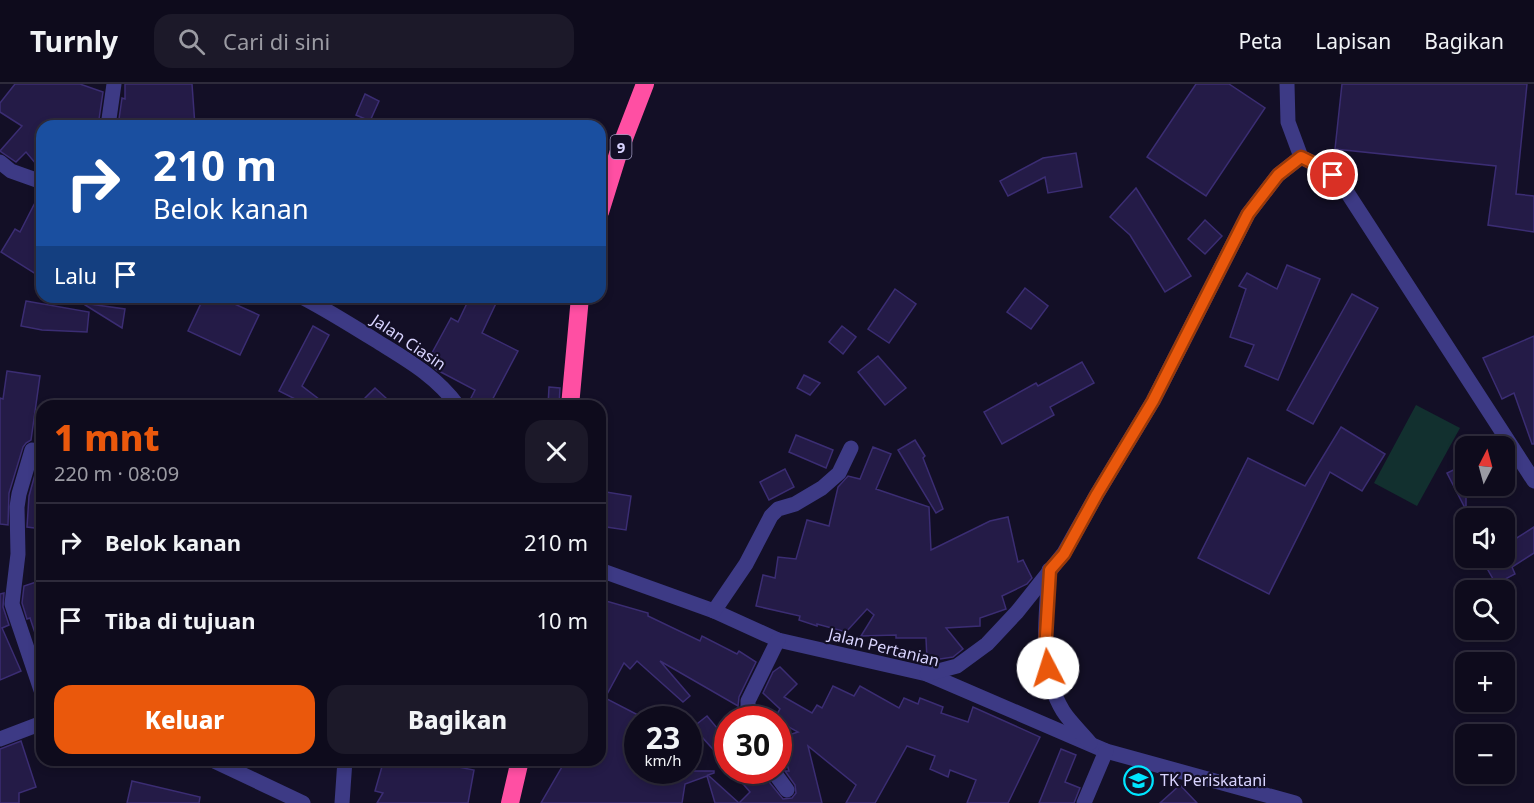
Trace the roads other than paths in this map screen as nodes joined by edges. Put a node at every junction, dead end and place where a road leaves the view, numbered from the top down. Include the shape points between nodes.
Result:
1 (114, 84) edge
2 (645, 84) edge
3 (1287, 84) edge
4 (109, 120) edge
5 (1301, 157) junction
6 (0, 162) edge
7 (36, 180) edge
8 (606, 193) edge
9 (314, 303) edge
10 (579, 303) edge
11 (453, 400) edge
12 (571, 400) edge
13 (850, 448) dead end
14 (32, 450) dead end
15 (1532, 473) edge
16 (1050, 570) junction
17 (606, 572) edge
18 (6, 592) edge
19 (714, 611) junction
20 (778, 640) junction
21 (927, 674) junction
22 (36, 675) edge
23 (748, 706) edge
24 (36, 725) edge
25 (0, 739) edge
26 (1099, 748) junction
27 (225, 766) edge
28 (345, 766) edge
29 (519, 766) edge
30 (783, 784) edge
31 (787, 790) dead end
32 (303, 803) edge
33 (342, 803) edge
34 (510, 803) edge
35 (1084, 803) edge
36 (1295, 803) edge

1 - 4 street
2 - 8 highway, 9
3 - 5 street via 1288,122
5 - 15 street via 1323,168 1343,186
5 - 16 street via 1278,175 1248,214 1153,401 1064,554
6 - 7 street via 11,171
9 - 11 street, Jalan Ciasin via 422,370
10 - 12 highway
13 - 19 street via 838,473 822,488 771,516 746,564
14 - 18 street via 18,500 18,560
16 - 21 street via 1017,612 974,655 957,666
16 - 26 street via 1045,652 1052,684 1063,710
17 - 19 street, Jalan Pertanian
18 - 22 street
19 - 20 street, Jalan Pertanian
20 - 21 street, Jalan Pertanian
20 - 23 street
21 - 26 street, Jalan Pertanian
24 - 25 street
26 - 35 street
26 - 36 street, Jalan Pertanian
27 - 32 street
28 - 33 street
29 - 34 highway
30 - 31 street

